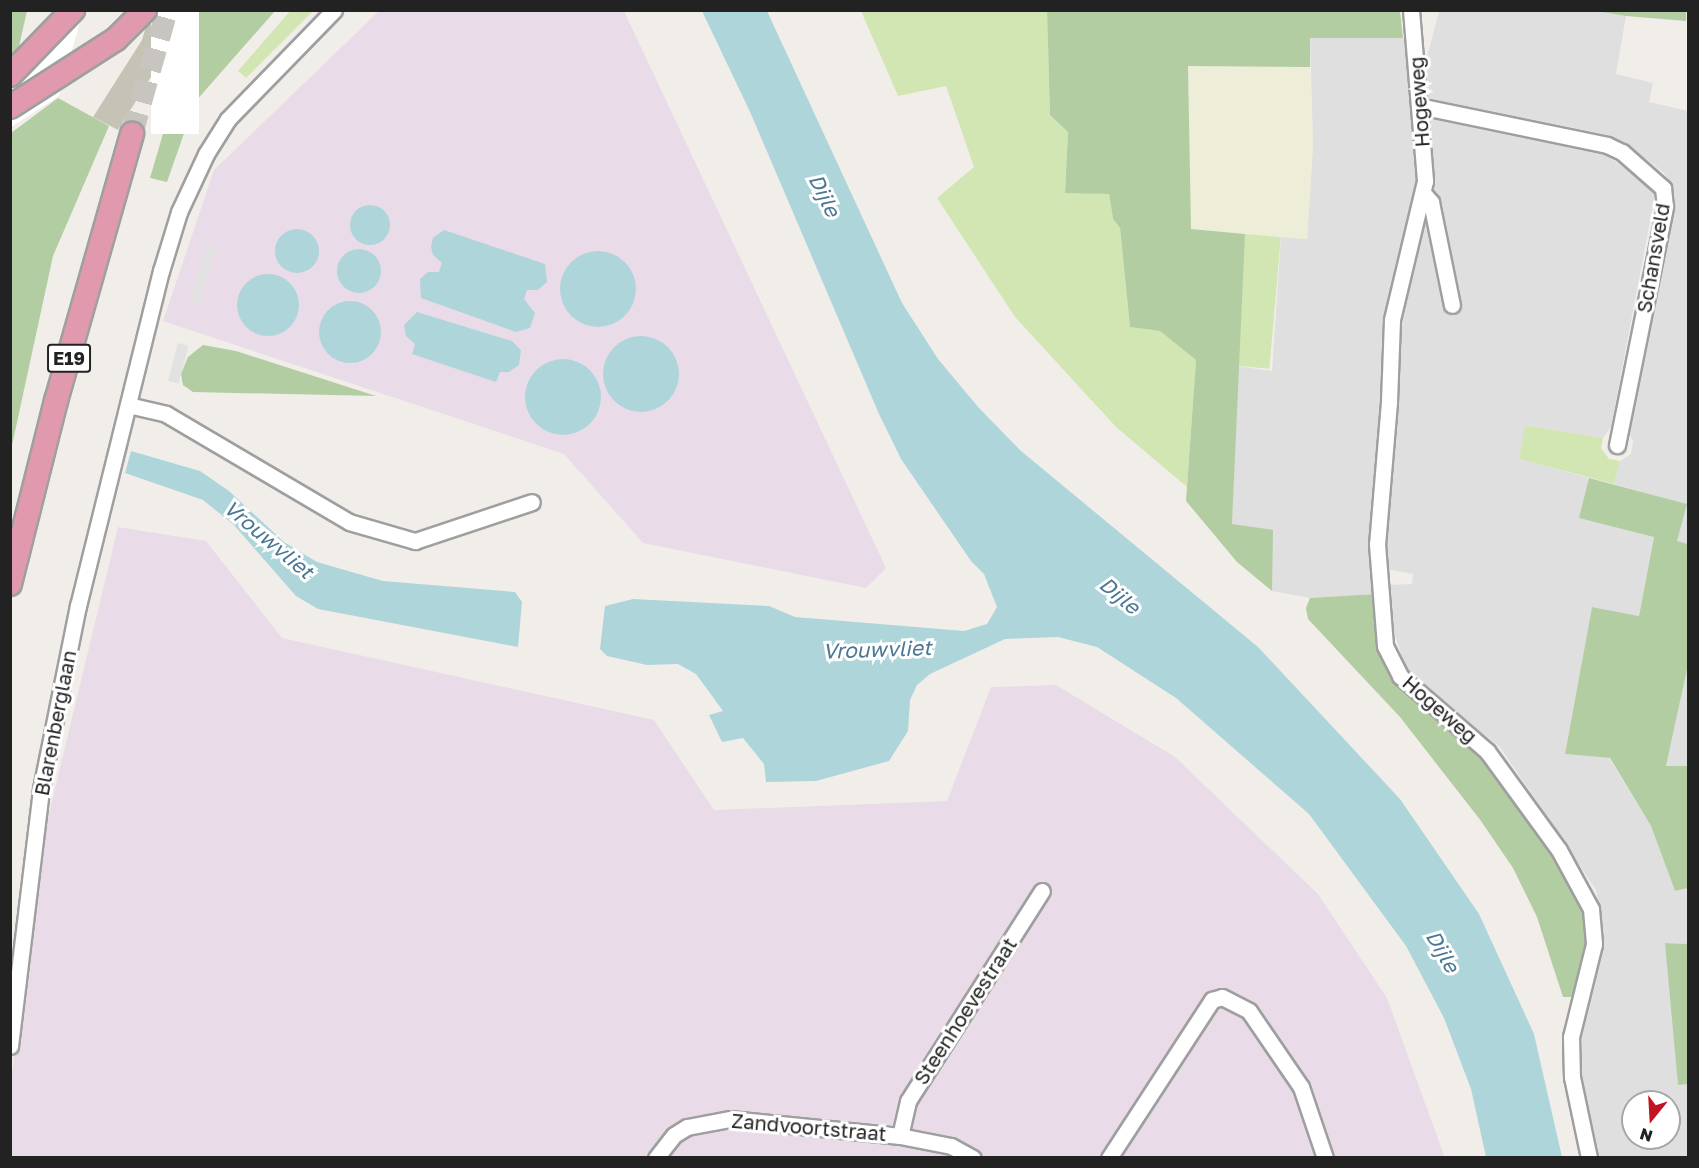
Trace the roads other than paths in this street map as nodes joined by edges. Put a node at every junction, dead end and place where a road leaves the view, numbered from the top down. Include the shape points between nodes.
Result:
1 (74, 10) edge
2 (145, 10) edge
3 (334, 10) edge
4 (1411, 10) edge
5 (10, 75) edge
6 (1419, 106) junction
7 (10, 107) edge
8 (132, 134) tunnel mouth
9 (1424, 194) junction
10 (1452, 305) dead end
11 (128, 405) junction
12 (1617, 445) dead end
13 (532, 502) dead end
14 (10, 584) edge
15 (1042, 891) dead end
16 (10, 1046) edge
17 (900, 1136) junction
18 (656, 1158) edge
19 (973, 1158) edge
20 (1109, 1158) edge
21 (1325, 1158) edge
22 (1589, 1158) edge

1 - 5 highway
2 - 7 highway via 116,39
3 - 11 street, Blarenberglaan via 257,87 228,120 206,154 179,212
4 - 6 street, Hogeweg
6 - 9 street, Hogeweg
6 - 12 street, Schansveld via 1607,145 1631,159 1663,188 1665,207
8 - 14 highway, E19
9 - 10 street, Hogeweg via 1431,202
9 - 22 street, Hogeweg via 1393,309 1377,544 1385,646 1404,681 1487,751 1559,849 1592,909 1594,944 1571,1037 1572,1077
11 - 13 street via 166,414 349,522 415,541
11 - 16 street, Blarenberglaan via 78,606 41,789
15 - 17 street, Steenhoevestraat via 908,1101
17 - 18 street, Zandvoortstraat via 713,1119 674,1135
17 - 19 street, Zandvoortstraat via 951,1146
20 - 21 street via 1212,1000 1222,997 1249,1011 1302,1087

